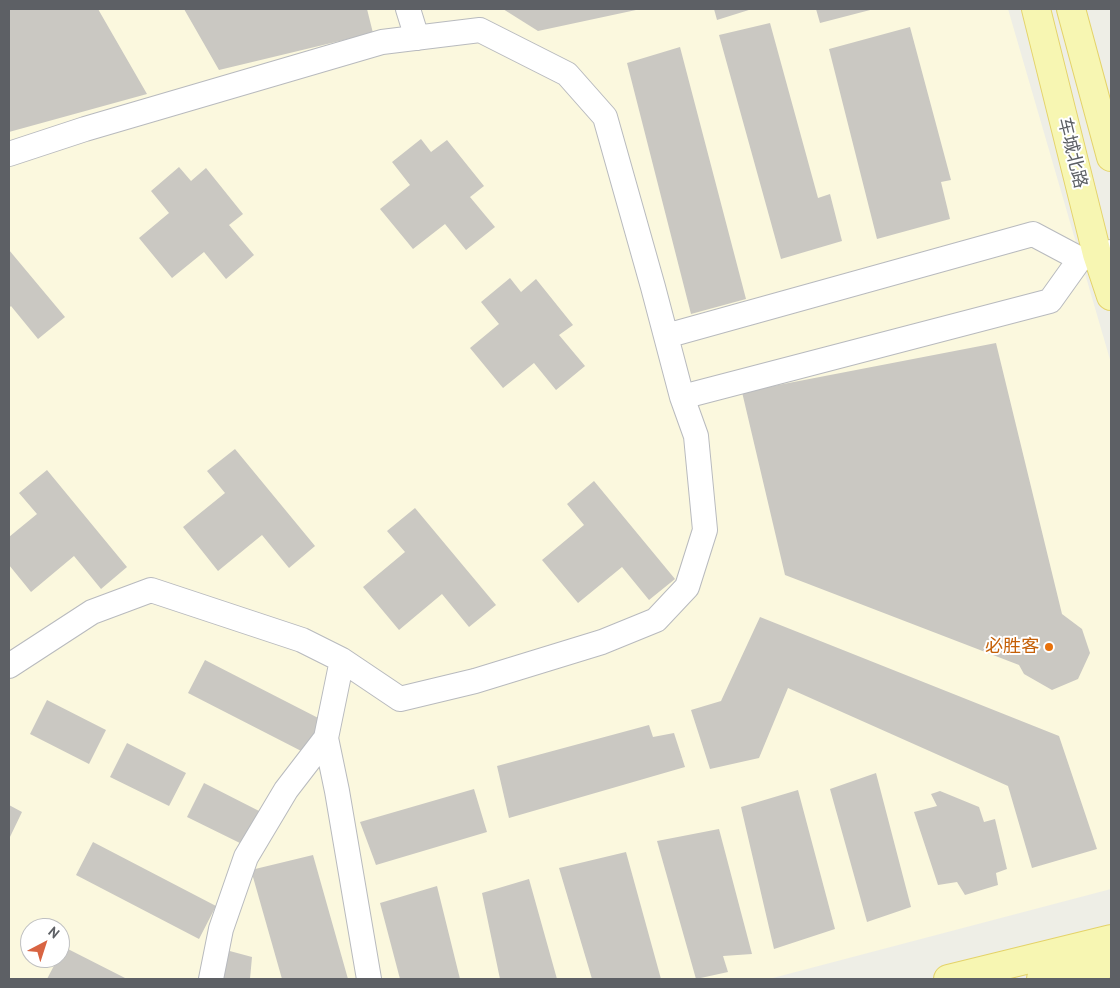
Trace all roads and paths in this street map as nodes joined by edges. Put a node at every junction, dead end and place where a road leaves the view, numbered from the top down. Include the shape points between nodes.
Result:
1 (408, 9) edge
2 (1036, 9) edge
3 (1071, 9) edge
4 (417, 38) junction
5 (9, 154) edge
6 (1111, 157) edge
7 (1096, 255) edge
8 (1111, 296) edge
9 (666, 336) junction
10 (682, 397) junction
11 (342, 660) junction
12 (9, 666) edge
13 (326, 738) junction
14 (1111, 939) edge
15 (1111, 963) edge
16 (211, 979) edge
17 (369, 979) edge
18 (948, 979) edge
19 (1041, 979) edge

1 - 4 street
2 - 7 main road, 车城北路
3 - 6 main road, 车城北路
4 - 5 street via 382,42
4 - 9 street via 480,30 567,74 605,117
7 - 8 main road, 车城北路
7 - 9 street via 1033,234
7 - 10 street via 1050,301
9 - 10 street
10 - 11 street via 696,436 705,530 687,587 656,620 602,642 475,682 400,699
11 - 12 street via 302,640 151,590 92,612
11 - 13 street
13 - 16 street via 286,790 246,857 221,929
13 - 17 street
14 - 18 main road
15 - 19 main road

